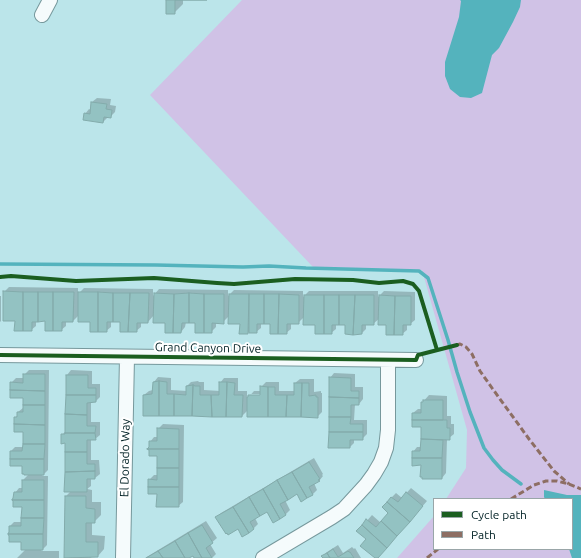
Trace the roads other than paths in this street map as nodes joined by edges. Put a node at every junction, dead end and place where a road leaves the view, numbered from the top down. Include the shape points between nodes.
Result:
1 (50, 0) edge
2 (42, 15) dead end
3 (0, 355) edge
4 (127, 357) junction
5 (388, 360) junction
6 (416, 360) dead end
7 (123, 558) edge
8 (263, 558) edge

1 - 2 street
3 - 4 street, Grand Canyon Drive
4 - 5 street, Grand Canyon Drive
4 - 7 street, El Dorado Way
5 - 6 street, Grand Canyon Drive
5 - 8 street via 386,448 374,474 344,509

